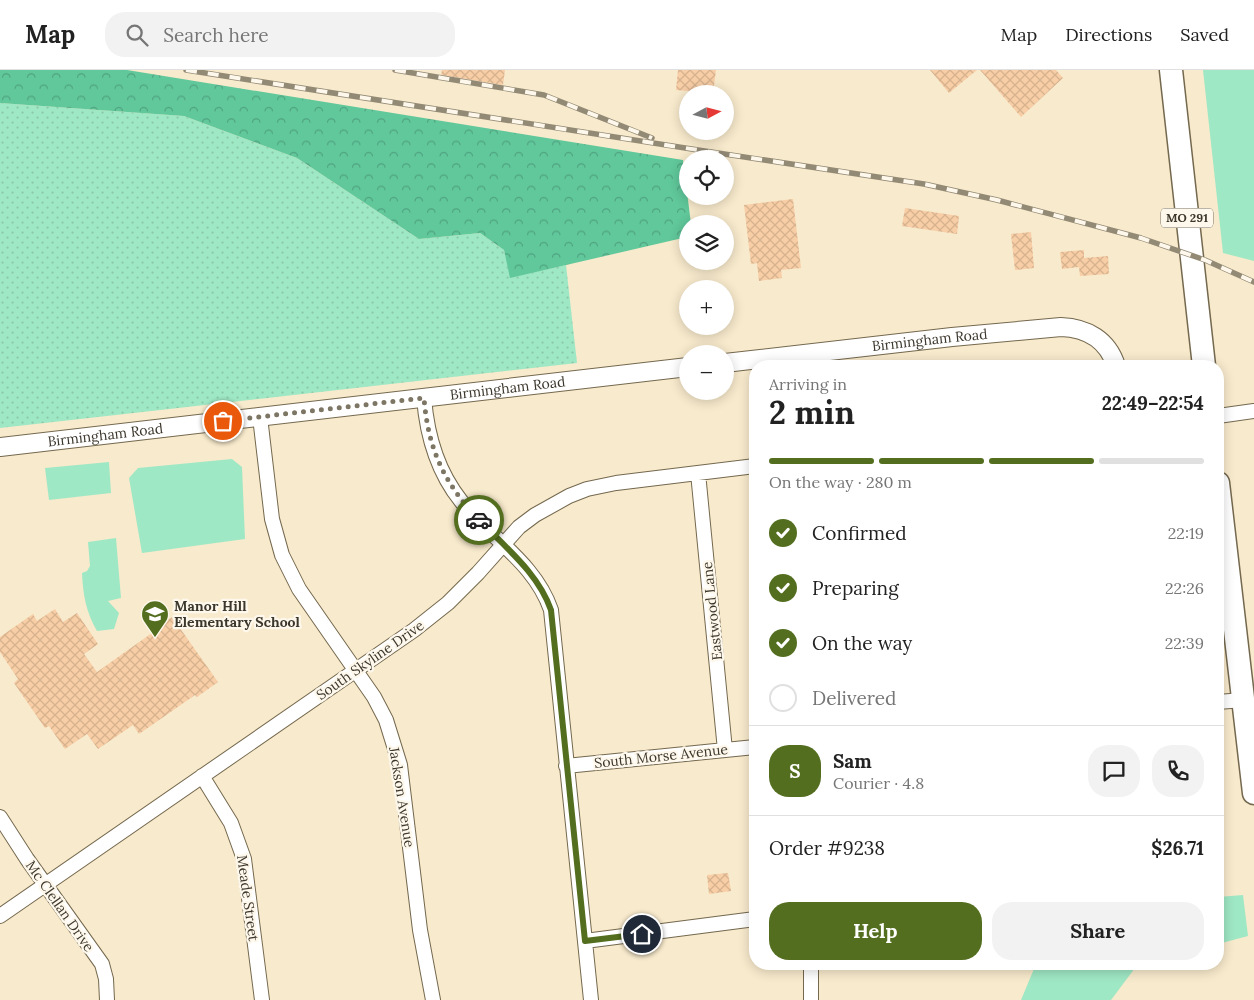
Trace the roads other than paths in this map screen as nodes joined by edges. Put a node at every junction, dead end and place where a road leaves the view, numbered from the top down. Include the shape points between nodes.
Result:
1 (1171, 70) edge
2 (749, 360) edge
3 (750, 360) edge
4 (1113, 360) edge
5 (1203, 360) edge
6 (734, 362) edge
7 (679, 368) edge
8 (424, 398) junction
9 (1254, 411) edge
10 (1224, 415) edge
11 (260, 417) junction
12 (0, 447) edge
13 (749, 467) edge
14 (698, 473) junction
15 (1224, 535) edge
16 (504, 545) junction
17 (356, 670) junction
18 (1243, 700) junction
19 (1224, 702) edge
20 (1251, 741) edge
21 (749, 747) edge
22 (725, 750) junction
23 (566, 766) junction
24 (202, 776) junction
25 (1254, 793) edge
26 (0, 817) edge
27 (45, 884) junction
28 (0, 916) edge
29 (749, 920) edge
30 (585, 941) junction
31 (810, 970) edge
32 (107, 1000) edge
33 (262, 1000) edge
34 (433, 1000) edge
35 (591, 1000) edge
36 (811, 1000) edge

1 - 5 highway, MO 291
2 - 6 street, Birmingham Road
3 - 4 street, Birmingham Road via 952,336 1062,327 1087,331 1107,347
7 - 8 street, Birmingham Road
8 - 11 street, Birmingham Road
8 - 16 street via 429,434 441,469 462,502
9 - 10 street
11 - 12 street, Birmingham Road
11 - 17 street, Jackson Avenue via 272,519 282,555 299,589
13 - 14 street, South Skyline Drive
14 - 16 street, South Skyline Drive via 587,489 534,515
14 - 22 street, Eastwood Lane
15 - 18 highway
16 - 17 street, South Skyline Drive via 448,603
16 - 23 street via 538,582 551,610
17 - 24 street, South Skyline Drive
17 - 34 street, Jackson Avenue via 386,720 400,765 420,930
18 - 19 street
18 - 20 highway
20 - 25 highway
21 - 22 street, South Morse Avenue
22 - 23 street, South Morse Avenue
23 - 30 street
24 - 27 street, South Skyline Drive
24 - 33 street, Meade Street via 231,823 244,859
26 - 27 street, Mc Clellan Drive
27 - 28 street, South Skyline Drive
27 - 32 street, Mc Clellan Drive via 102,964
29 - 30 street
30 - 35 street
31 - 36 street

